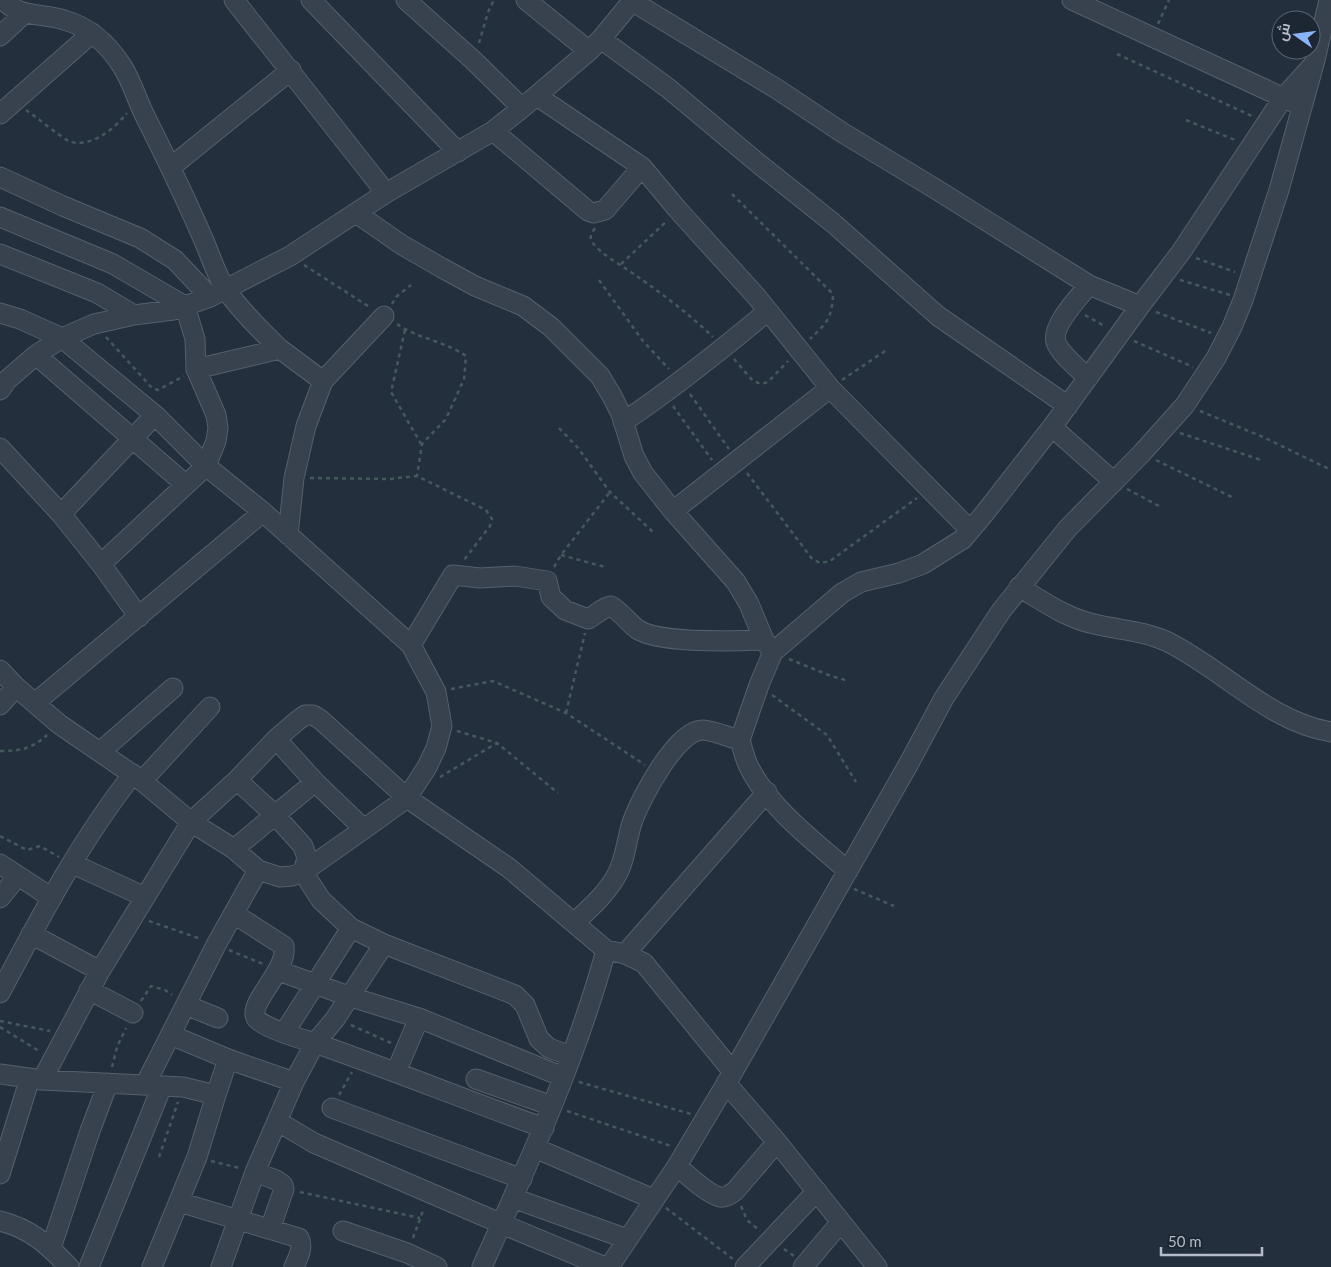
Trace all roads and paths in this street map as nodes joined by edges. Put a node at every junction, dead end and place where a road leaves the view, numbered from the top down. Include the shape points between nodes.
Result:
1 (4, 0) edge
2 (234, 0) edge
3 (312, 0) edge
4 (406, 0) edge
5 (494, 0) edge
6 (526, 0) edge
7 (631, 0) edge
8 (1072, 0) edge
9 (1169, 0) edge
10 (1329, 0) edge
11 (25, 13) junction
12 (92, 33) junction
13 (0, 36) edge
14 (1152, 37) junction
15 (595, 45) junction
16 (1117, 54) dead end
17 (473, 60) junction
18 (1314, 64) junction
19 (291, 70) junction
20 (1283, 98) junction
21 (15, 101) junction
22 (138, 101) junction
23 (530, 102) junction
24 (1302, 110) junction
25 (0, 114) edge
26 (1186, 120) dead end
27 (1267, 122) junction
28 (493, 131) junction
29 (1251, 147) junction
30 (458, 152) junction
31 (171, 167) junction
32 (642, 167) junction
33 (0, 177) edge
34 (386, 193) junction
35 (732, 194) dead end
36 (605, 210) junction
37 (678, 210) junction
38 (356, 213) junction
39 (0, 216) edge
40 (1181, 252) junction
41 (0, 254) edge
42 (290, 256) junction
43 (620, 264) junction
44 (1164, 275) junction
45 (1251, 278) junction
46 (411, 285) dead end
47 (1089, 285) junction
48 (218, 293) junction
49 (1243, 300) junction
50 (185, 306) junction
51 (1140, 306) junction
52 (1071, 307) junction
53 (768, 311) junction
54 (0, 313) edge
55 (134, 315) junction
56 (384, 316) junction
57 (94, 324) junction
58 (1120, 335) junction
59 (62, 338) junction
60 (1226, 340) junction
61 (725, 347) junction
62 (280, 349) junction
63 (799, 349) junction
64 (888, 349) dead end
65 (36, 355) junction
66 (196, 369) junction
67 (1207, 373) junction
68 (1088, 378) junction
69 (323, 381) junction
70 (2, 382) edge
71 (830, 388) junction
72 (665, 394) junction
73 (1185, 405) junction
74 (1068, 406) junction
75 (155, 415) junction
76 (623, 422) junction
77 (1052, 427) junction
78 (559, 428) dead end
79 (1164, 428) junction
80 (133, 438) junction
81 (422, 444) junction
82 (0, 448) edge
83 (1142, 453) junction
84 (737, 460) junction
85 (1261, 460) dead end
86 (206, 466) junction
87 (1331, 470) edge
88 (721, 473) junction
89 (417, 476) junction
90 (294, 478) junction
91 (1114, 482) junction
92 (185, 484) junction
93 (930, 488) junction
94 (610, 492) junction
95 (1234, 498) dead end
96 (1159, 506) dead end
97 (673, 511) junction
98 (263, 512) junction
99 (61, 514) junction
100 (970, 530) junction
101 (653, 532) dead end
102 (288, 535) junction
103 (101, 564) junction
104 (605, 567) dead end
105 (453, 576) junction
106 (1019, 587) junction
107 (139, 617) junction
108 (588, 619) junction
109 (411, 645) junction
110 (768, 646) junction
111 (0, 670) edge
112 (849, 681) dead end
113 (759, 685) junction
114 (16, 687) junction
115 (173, 688) dead end
116 (436, 692) junction
117 (36, 702) junction
118 (0, 705) edge
119 (210, 708) dead end
120 (566, 713) junction
121 (442, 726) junction
122 (1331, 732) edge
123 (276, 739) junction
124 (740, 740) junction
125 (497, 743) junction
126 (37, 745) dead end
127 (0, 751) edge
128 (100, 752) junction
129 (656, 773) junction
130 (137, 778) junction
131 (440, 778) dead end
132 (237, 780) junction
133 (315, 782) junction
134 (856, 782) dead end
135 (767, 792) junction
136 (558, 794) dead end
137 (407, 798) junction
138 (275, 815) junction
139 (191, 822) junction
140 (364, 829) junction
141 (0, 836) edge
142 (234, 849) junction
143 (0, 864) edge
144 (72, 864) junction
145 (258, 870) junction
146 (304, 872) junction
147 (17, 877) junction
148 (844, 877) junction
149 (145, 897) junction
150 (0, 898) edge
151 (52, 898) junction
152 (894, 906) dead end
153 (234, 914) junction
154 (134, 916) junction
155 (574, 923) junction
156 (351, 928) junction
157 (31, 934) junction
158 (384, 944) junction
159 (216, 945) junction
160 (606, 950) junction
161 (625, 954) junction
162 (100, 971) junction
163 (279, 971) junction
164 (316, 985) junction
165 (89, 990) junction
166 (0, 993) edge
167 (350, 997) junction
168 (186, 1005) junction
169 (132, 1013) junction
170 (218, 1018) dead end
171 (419, 1018) junction
172 (335, 1020) junction
173 (0, 1021) edge
174 (0, 1027) edge
175 (284, 1033) junction
176 (67, 1034) junction
177 (171, 1036) junction
178 (315, 1044) junction
179 (406, 1050) junction
180 (571, 1056) junction
181 (53, 1057) junction
182 (228, 1059) junction
183 (359, 1060) junction
184 (396, 1072) junction
185 (0, 1074) edge
186 (563, 1077) junction
187 (730, 1078) junction
188 (36, 1079) junction
189 (476, 1080) dead end
190 (294, 1082) junction
191 (108, 1083) junction
192 (154, 1085) junction
193 (183, 1087) junction
194 (216, 1095) junction
195 (552, 1106) junction
196 (332, 1108) joint
197 (705, 1118) junction
198 (277, 1121) junction
199 (544, 1128) junction
200 (777, 1142) junction
201 (536, 1148) junction
202 (159, 1157) dead end
203 (197, 1157) junction
204 (681, 1158) junction
205 (255, 1172) junction
206 (0, 1174) edge
207 (522, 1179) junction
208 (284, 1189) junction
209 (817, 1191) junction
210 (514, 1198) junction
211 (653, 1199) junction
212 (179, 1202) junction
213 (239, 1219) junction
214 (0, 1221) edge
215 (841, 1222) junction
216 (502, 1224) junction
217 (270, 1229) junction
218 (343, 1231) dead end
219 (627, 1238) junction
220 (51, 1248) junction
221 (407, 1253) junction
222 (299, 1266) edge
223 (483, 1266) edge
224 (745, 1266) edge
225 (69, 1267) edge
226 (89, 1267) edge
227 (152, 1267) edge
228 (221, 1267) edge
229 (436, 1267) edge
230 (605, 1267) edge
231 (609, 1267) edge
232 (803, 1267) edge
233 (877, 1267) edge

1 - 11 street via 15,10
2 - 19 street
3 - 30 street
4 - 17 street
5 - 17 path
6 - 15 street
7 - 15 street
7 - 47 street
8 - 14 street
9 - 14 path
10 - 18 street
11 - 12 street via 64,20
11 - 13 street
12 - 21 street
12 - 22 street via 122,67
14 - 20 street
15 - 23 street
15 - 74 street via 668,88 833,223 938,316
16 - 27 path
17 - 23 street
18 - 20 street
18 - 24 street
19 - 31 street
19 - 34 street
20 - 24 street
20 - 27 street
21 - 22 path via 70,142 93,141 118,123
21 - 25 street
22 - 31 street
23 - 28 street
23 - 32 street
24 - 45 street
26 - 29 path
27 - 29 street
28 - 30 street
28 - 36 street via 588,211
29 - 40 street
30 - 34 street
31 - 48 street
32 - 36 street
32 - 37 street
33 - 48 street via 140,238
34 - 38 street
35 - 63 path via 833,294 832,310 825,324
36 - 43 path via 590,236 591,241
37 - 43 path
37 - 53 street
38 - 42 street
38 - 76 street via 434,264 523,306 551,327 600,376
39 - 50 street via 113,264
40 - 44 street
40 - 45 path
41 - 55 street via 97,293
42 - 48 street
42 - 56 path
43 - 61 path via 693,318
44 - 49 path
44 - 51 street
45 - 49 street
46 - 56 path via 396,297
47 - 51 street
47 - 52 street
48 - 50 street
48 - 62 street
49 - 60 street
50 - 55 street
50 - 66 street via 195,339
51 - 58 street
51 - 60 path
52 - 58 path
52 - 68 street via 1056,330 1056,342
53 - 61 street
53 - 63 street
54 - 59 street
55 - 57 street
56 - 69 street
57 - 59 street
57 - 66 path via 152,388 165,387
58 - 67 path
58 - 68 street
59 - 65 street
59 - 75 street
60 - 67 street
61 - 63 path via 753,381 761,384 768,382
61 - 72 street
62 - 66 street
62 - 69 street
63 - 71 street
64 - 71 path
65 - 70 street
65 - 80 street
66 - 86 street via 216,414 218,428
67 - 73 street
68 - 74 street
69 - 90 street via 306,426
71 - 84 street
71 - 93 street
72 - 76 street
72 - 88 path
73 - 79 street
73 - 87 path
74 - 77 street
75 - 80 street
75 - 86 street
76 - 97 street via 643,473
77 - 91 street
77 - 100 street
78 - 94 path
79 - 83 street
79 - 85 path
80 - 92 street
80 - 99 street
81 - 81 path via 446,419 464,379 466,356 455,348 405,330 391,392
81 - 89 path
82 - 99 street
83 - 91 street
83 - 95 path
84 - 88 street
84 - 93 path via 813,560 821,563 830,562
86 - 92 street
86 - 98 street
88 - 97 street
89 - 90 path via 389,479
89 - 105 path via 486,510 492,519
90 - 102 street
91 - 96 path
91 - 106 street via 1068,528
92 - 103 street
93 - 100 street
94 - 101 path
94 - 104 path via 562,555
97 - 110 street via 736,582
98 - 102 street
98 - 107 street
99 - 103 street
100 - 110 street via 963,539 923,564 861,582
102 - 109 street
103 - 107 street
105 - 108 street via 515,576 547,581 552,597 565,610
105 - 109 street
106 - 122 street via 1076,619 1166,641 1268,708
106 - 148 street via 944,698
107 - 117 street
108 - 110 street via 605,606 611,606 638,629 652,634
108 - 120 path
109 - 116 street
110 - 112 path via 831,676
110 - 113 street
111 - 114 street
113 - 124 street
113 - 134 path via 827,735
114 - 117 street
114 - 118 street
115 - 128 street
116 - 120 path via 494,681
116 - 121 street
117 - 128 street via 59,724
119 - 130 street
120 - 129 path
121 - 125 path
121 - 137 street via 427,767
123 - 132 street
123 - 133 street
123 - 137 street via 305,715 313,715
124 - 129 street via 702,730 690,733
124 - 135 street via 751,769
125 - 131 path
125 - 136 path
126 - 127 path via 18,751
128 - 130 street
129 - 155 street via 633,820 616,878
130 - 139 street
130 - 144 street via 105,812
132 - 138 street
132 - 139 street
133 - 138 street
133 - 140 street
135 - 148 street
135 - 161 street
137 - 140 street
137 - 155 street via 509,868
138 - 142 street
138 - 146 street via 303,846 307,858
139 - 142 street
139 - 149 street
140 - 146 street
141 - 144 path via 27,850 40,846
142 - 145 street
143 - 147 street
144 - 149 street
144 - 151 street
145 - 146 street via 280,877
145 - 153 street
146 - 156 street via 321,900
147 - 150 street
147 - 151 street
148 - 152 path
148 - 187 street
149 - 154 street
151 - 157 street
153 - 159 street
153 - 163 street via 284,946
154 - 159 path
154 - 162 street
155 - 160 street
156 - 158 street
156 - 164 street
157 - 162 street
157 - 166 street
158 - 167 street
158 - 180 street via 515,995 525,1005 539,1039 549,1048
159 - 163 path
159 - 168 street
160 - 161 street
160 - 180 street
161 - 187 street via 644,963
162 - 165 street
163 - 164 street
163 - 175 street via 255,1013 260,1023
164 - 167 street
164 - 175 street
165 - 169 street
165 - 176 street
167 - 171 street
167 - 172 street
168 - 169 path via 165,990 151,986
168 - 170 street
168 - 177 street
169 - 191 path via 117,1047
171 - 179 street
171 - 186 street
172 - 178 street
172 - 179 path
173 - 176 path
174 - 181 path
175 - 178 street
176 - 181 street
177 - 182 street
177 - 192 street
178 - 183 street
178 - 190 street
179 - 184 street
180 - 186 street
181 - 188 street
182 - 190 street
182 - 194 street
183 - 184 street
183 - 196 path
184 - 199 street
185 - 188 street
186 - 195 street
186 - 197 path
187 - 197 street
187 - 200 street
188 - 191 street
188 - 206 street
189 - 195 street
190 - 198 street
191 - 192 street
191 - 220 street
192 - 193 street
192 - 226 street
193 - 194 street
193 - 202 path
194 - 203 street
195 - 199 street
195 - 204 path
196 - 207 street
197 - 204 street
198 - 205 street
198 - 216 street via 314,1143
199 - 201 street
200 - 204 street via 727,1197 710,1192
200 - 209 street
201 - 207 street
201 - 211 street
203 - 205 path
203 - 212 street
204 - 211 street
205 - 208 street via 281,1183
205 - 213 street
207 - 210 street
208 - 217 street
208 - 221 path via 420,1218
209 - 215 street
209 - 224 street
210 - 216 street
210 - 219 street
211 - 219 street
211 - 224 path via 728,1257
212 - 213 street
212 - 227 street
213 - 217 street
213 - 228 street
214 - 220 street via 32,1233
215 - 232 street
215 - 233 street
216 - 223 street
216 - 230 street
217 - 222 street via 299,1238 302,1244
218 - 221 street
219 - 231 street
220 - 225 street
221 - 229 street

